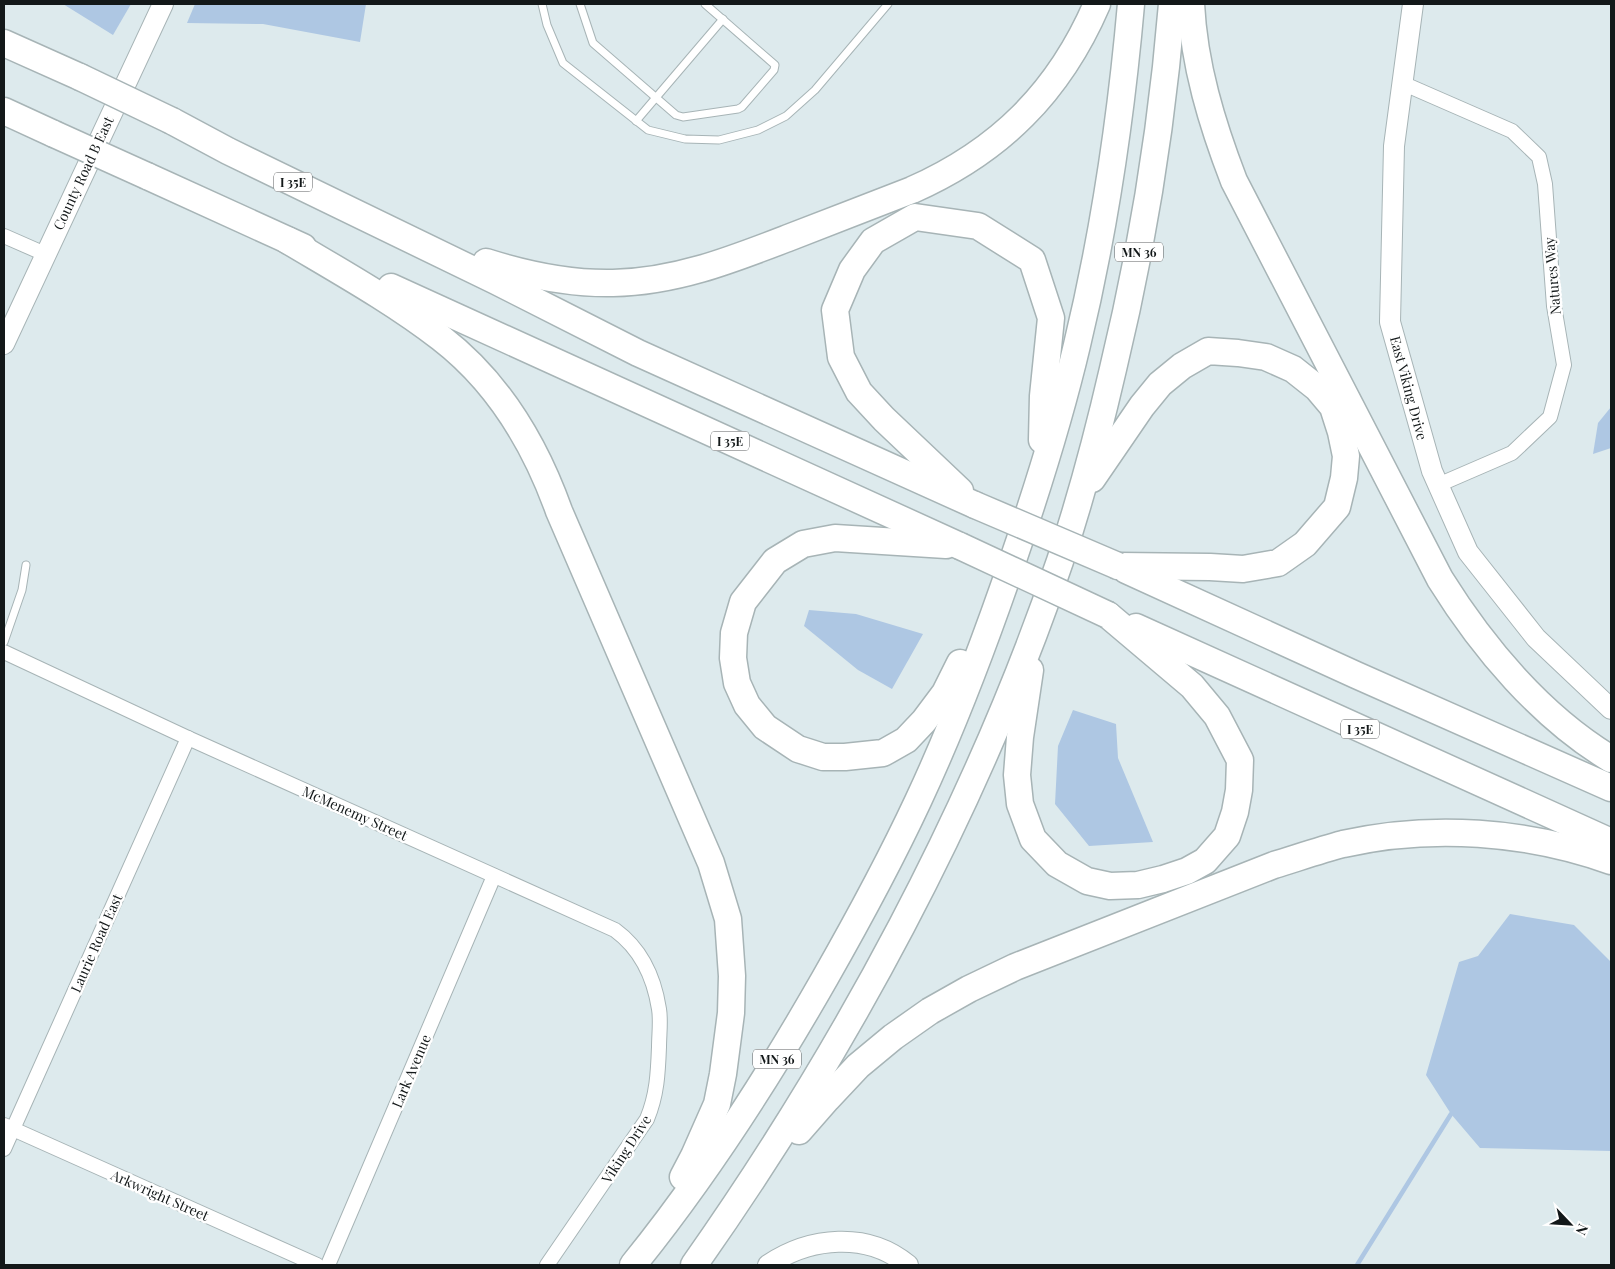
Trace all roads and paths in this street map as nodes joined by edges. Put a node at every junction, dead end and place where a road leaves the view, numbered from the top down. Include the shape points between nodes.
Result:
1 (163, 4) edge
2 (542, 4) edge
3 (580, 4) edge
4 (705, 4) edge
5 (888, 4) edge
6 (1097, 4) edge
7 (1131, 4) edge
8 (1172, 4) edge
9 (1190, 4) edge
10 (1413, 4) edge
11 (723, 19) junction
12 (4, 43) edge
13 (1402, 83) junction
14 (656, 97) junction
15 (4, 111) edge
16 (636, 121) junction
17 (4, 236) edge
18 (287, 240) junction
19 (415, 242) junction
20 (45, 254) junction
21 (4, 344) edge
22 (1041, 477) junction
23 (1438, 485) junction
24 (1080, 496) junction
25 (970, 501) junction
26 (955, 545) junction
27 (26, 565) dead end
28 (1123, 567) junction
29 (1000, 596) junction
30 (1108, 615) junction
31 (1036, 627) junction
32 (4, 642) edge
33 (4, 652) edge
34 (1611, 709) edge
35 (188, 738) junction
36 (1611, 759) edge
37 (1611, 788) edge
38 (1611, 842) edge
39 (1611, 861) edge
40 (494, 876) junction
41 (659, 1017) joint
42 (8, 1127) edge
43 (4, 1149) edge
44 (743, 1194) junction
45 (636, 1262) edge
46 (317, 1265) edge
47 (328, 1265) edge
48 (547, 1265) edge
49 (694, 1265) edge
50 (768, 1265) edge
51 (908, 1265) edge

1 - 20 street, County Road B East
2 - 16 lane via 563,63
3 - 14 lane via 593,43
4 - 11 lane
5 - 16 lane via 815,90 786,116 758,130 719,140 685,139 648,130
6 - 19 highway via 1057,78 1029,110 988,147 912,190 722,264 650,280 577,282 520,272
7 - 22 highway, MN 36 via 1123,88 1097,251 1078,344
8 - 24 highway, MN 36 via 1158,136 1136,269
9 - 36 highway via 1198,64 1219,143 1234,181 1440,579 1481,638 1536,700
10 - 13 street, East Viking Drive
11 - 14 lane
11 - 14 lane via 775,65 774,70 738,109 683,117 676,115
12 - 19 highway, I 35E, bridge via 172,121
13 - 23 street, East Viking Drive via 1394,146 1390,322
13 - 23 street, Natures Way via 1512,131 1539,156 1545,184 1554,306 1564,365 1550,417 1512,453
14 - 16 lane
15 - 18 highway, I 35E, bridge
17 - 20 street
18 - 26 highway, I 35E
18 - 45 highway via 412,316 442,338 470,364 517,422 549,483 711,863 728,919 732,976 723,1074 717,1104 694,1156
19 - 25 highway, I 35E via 638,353
20 - 21 street, County Road B East
22 - 25 highway via 1043,396 1051,318 1032,260 978,226 915,217 872,241 852,270 836,310 842,357 859,392
22 - 29 highway, MN 36
23 - 34 street, East Viking Drive via 1468,552 1536,638
24 - 28 highway via 1160,384 1208,351 1266,357 1293,369 1318,388 1333,406 1346,456 1344,478 1337,506 1305,544 1278,563 1243,569
24 - 31 highway, MN 36
25 - 28 highway, I 35E, bridge
26 - 29 highway via 835,538 803,544 775,562 743,602 734,632 733,658 737,683 747,705 765,727 798,750 823,757 883,753 906,740 945,693
26 - 30 highway, I 35E, bridge
27 - 32 lane via 22,590
28 - 37 highway, I 35E
29 - 45 highway, MN 36 via 944,742 869,899 757,1092
30 - 31 highway via 1192,686 1218,716 1240,760 1235,812 1226,836 1199,865 1138,885 1110,886 1086,881 1058,864 1033,838 1020,804 1017,775
30 - 38 highway, I 35E
31 - 44 highway, MN 36 via 964,799 901,925 811,1086
33 - 35 street, McMenemy Street
35 - 40 street, McMenemy Street
35 - 42 street, Laurie Road East
39 - 44 highway via 1558,845 1516,837 1430,833 1345,844 1274,865 1015,967 930,1011 858,1066
40 - 41 street, McMenemy Street via 615,930 629,940 649,974
40 - 47 street, Lark Avenue
41 - 48 street, Viking Drive via 658,1080 647,1119
42 - 43 street, Laurie Road East
42 - 46 street, Arkwright Street
44 - 49 highway, MN 36
50 - 51 street via 802,1247 843,1242 864,1244

